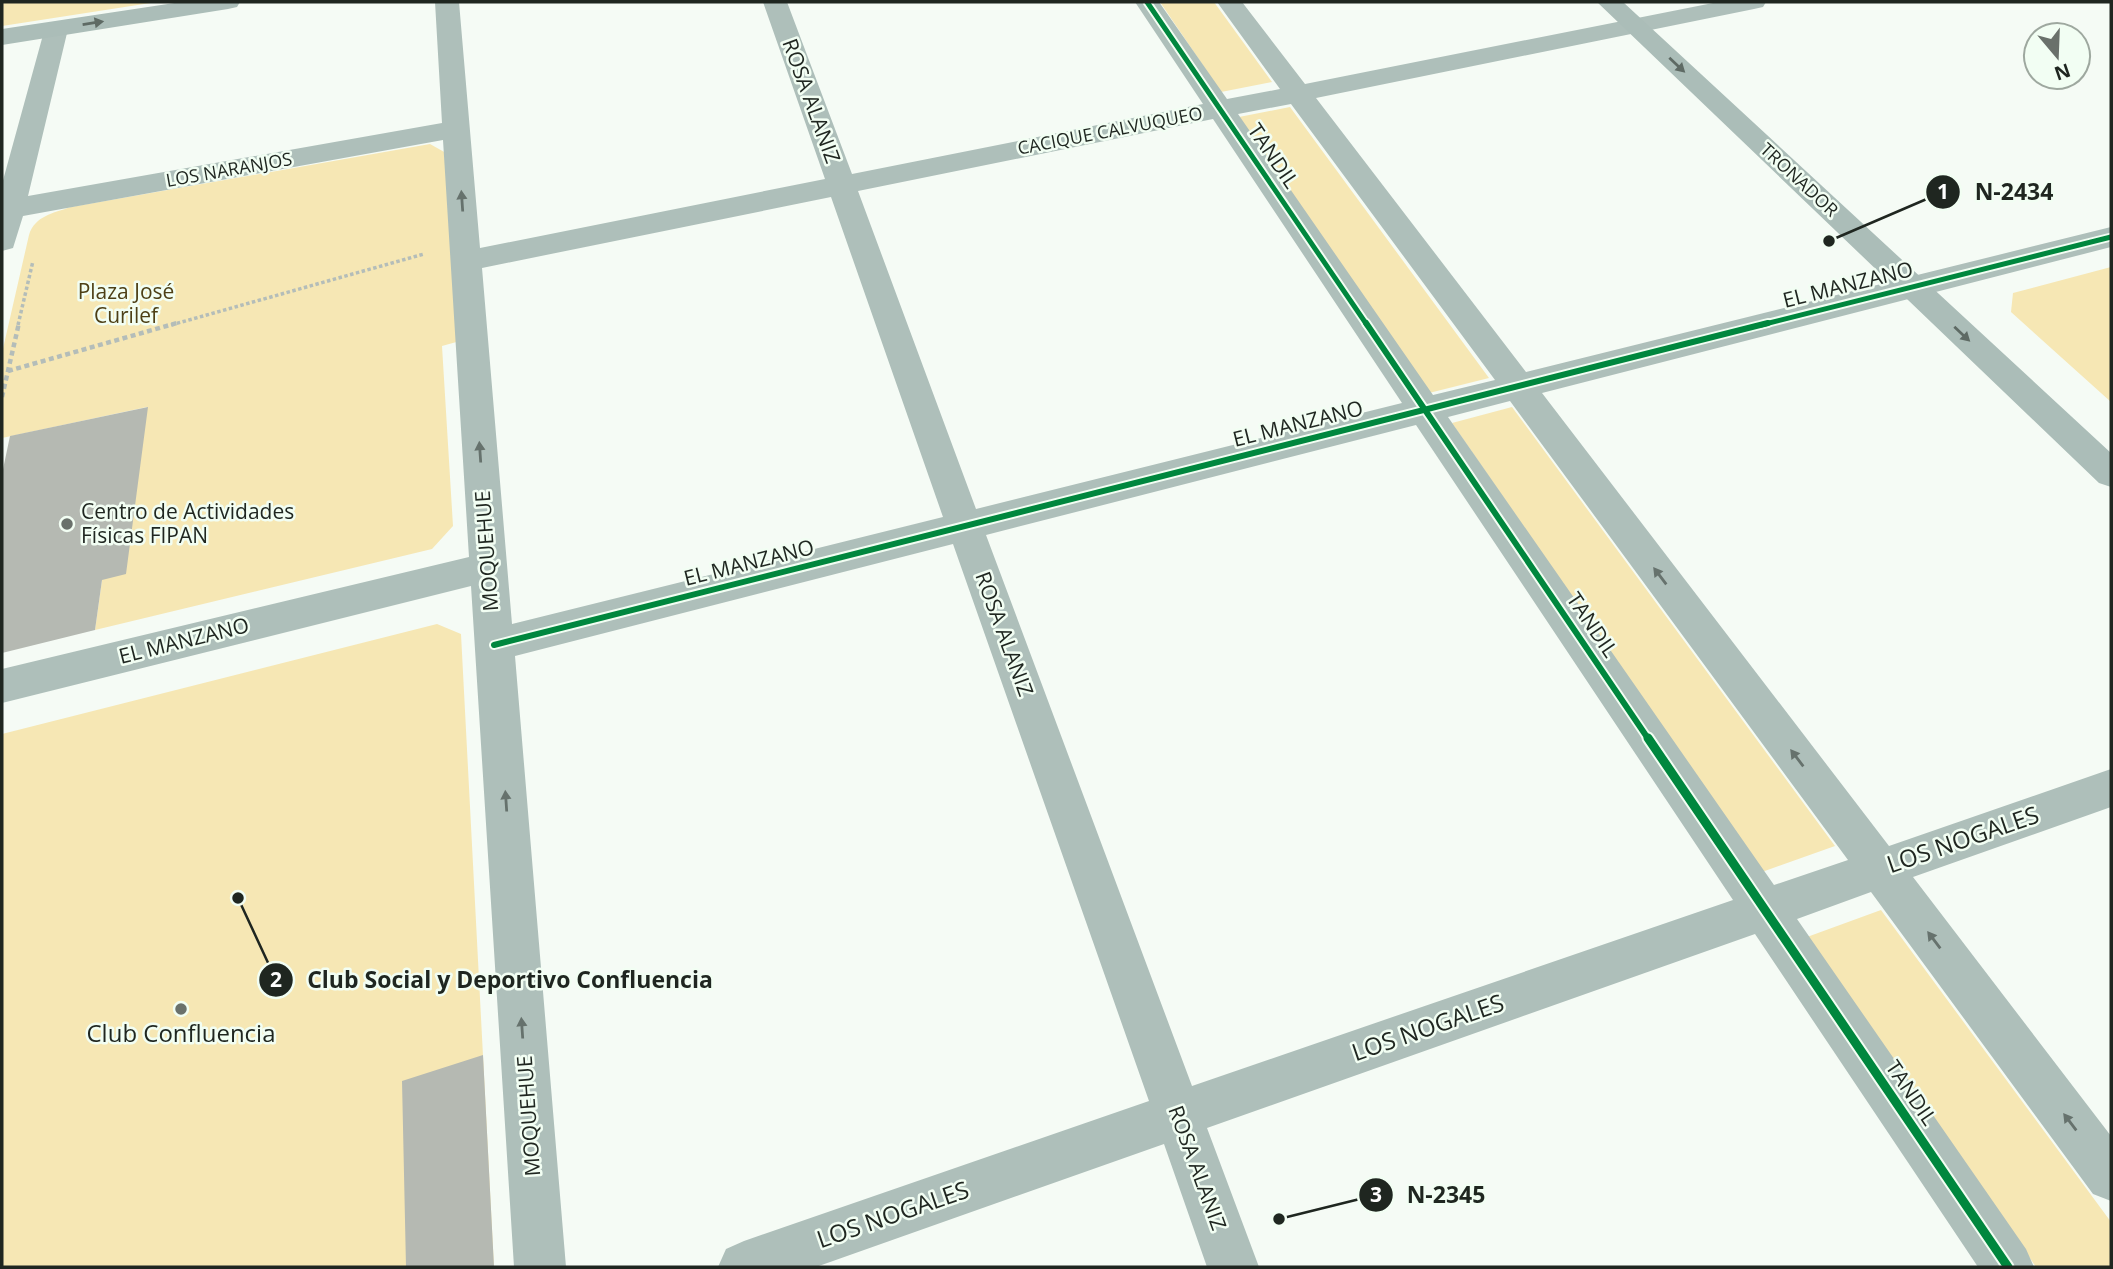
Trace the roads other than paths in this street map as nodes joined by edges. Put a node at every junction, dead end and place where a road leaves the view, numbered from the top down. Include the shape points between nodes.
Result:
1 (228, 2) edge
2 (447, 2) edge
3 (775, 2) edge
4 (1147, 2) edge
5 (1228, 2) edge
6 (1609, 2) edge
7 (1754, 2) edge
8 (1635, 26) junction
9 (55, 29) junction
10 (2, 37) edge
11 (1298, 94) junction
12 (1220, 109) junction
13 (457, 129) junction
14 (841, 185) junction
15 (6, 209) edge
16 (2111, 237) edge
17 (2, 241) edge
18 (449, 256) junction
19 (1912, 287) junction
20 (1518, 387) junction
21 (1425, 410) junction
22 (2111, 474) edge
23 (965, 527) junction
24 (488, 567) junction
25 (494, 645) junction
26 (2, 686) edge
27 (2111, 788) edge
28 (1880, 869) junction
29 (1765, 910) junction
30 (1178, 1115) junction
31 (2111, 1176) edge
32 (540, 1267) edge
33 (744, 1267) edge
34 (1233, 1267) edge
35 (2008, 1267) edge

9 -> 1 main road
2 - 13 street, MOQUEHUE
3 - 14 street, ROSA ALANIZ
4 - 12 street, TANDIL
5 - 11 street
6 - 8 main road, TRONADOR
7 - 8 street, CACIQUE CALVUQUEO
8 - 11 street, CACIQUE CALVUQUEO
8 -> 19 main road, TRONADOR
9 - 10 main road
9 - 15 street
11 - 12 street, CACIQUE CALVUQUEO
11 - 20 street
12 - 14 street, CACIQUE CALVUQUEO
12 - 21 street, TANDIL
13 - 15 street, LOS NARANJOS
18 -> 13 street, MOQUEHUE
14 - 18 street, CACIQUE CALVUQUEO
14 - 23 street, ROSA ALANIZ
15 - 17 street
16 - 19 street, EL MANZANO
24 -> 18 street, MOQUEHUE
19 - 20 street, EL MANZANO
19 -> 22 main road, TRONADOR
20 - 21 street, EL MANZANO
28 -> 20 street
21 - 23 street, EL MANZANO
21 - 29 street, TANDIL
23 - 25 street, EL MANZANO
23 - 30 street, ROSA ALANIZ
24 - 25 street, MOQUEHUE
24 - 26 street, EL MANZANO
32 -> 25 street, MOQUEHUE
27 - 28 street, LOS NOGALES
28 - 29 street, LOS NOGALES
31 -> 28 street
29 - 30 street, LOS NOGALES
29 - 35 street, TANDIL
30 - 33 street, LOS NOGALES
30 - 34 street, ROSA ALANIZ

